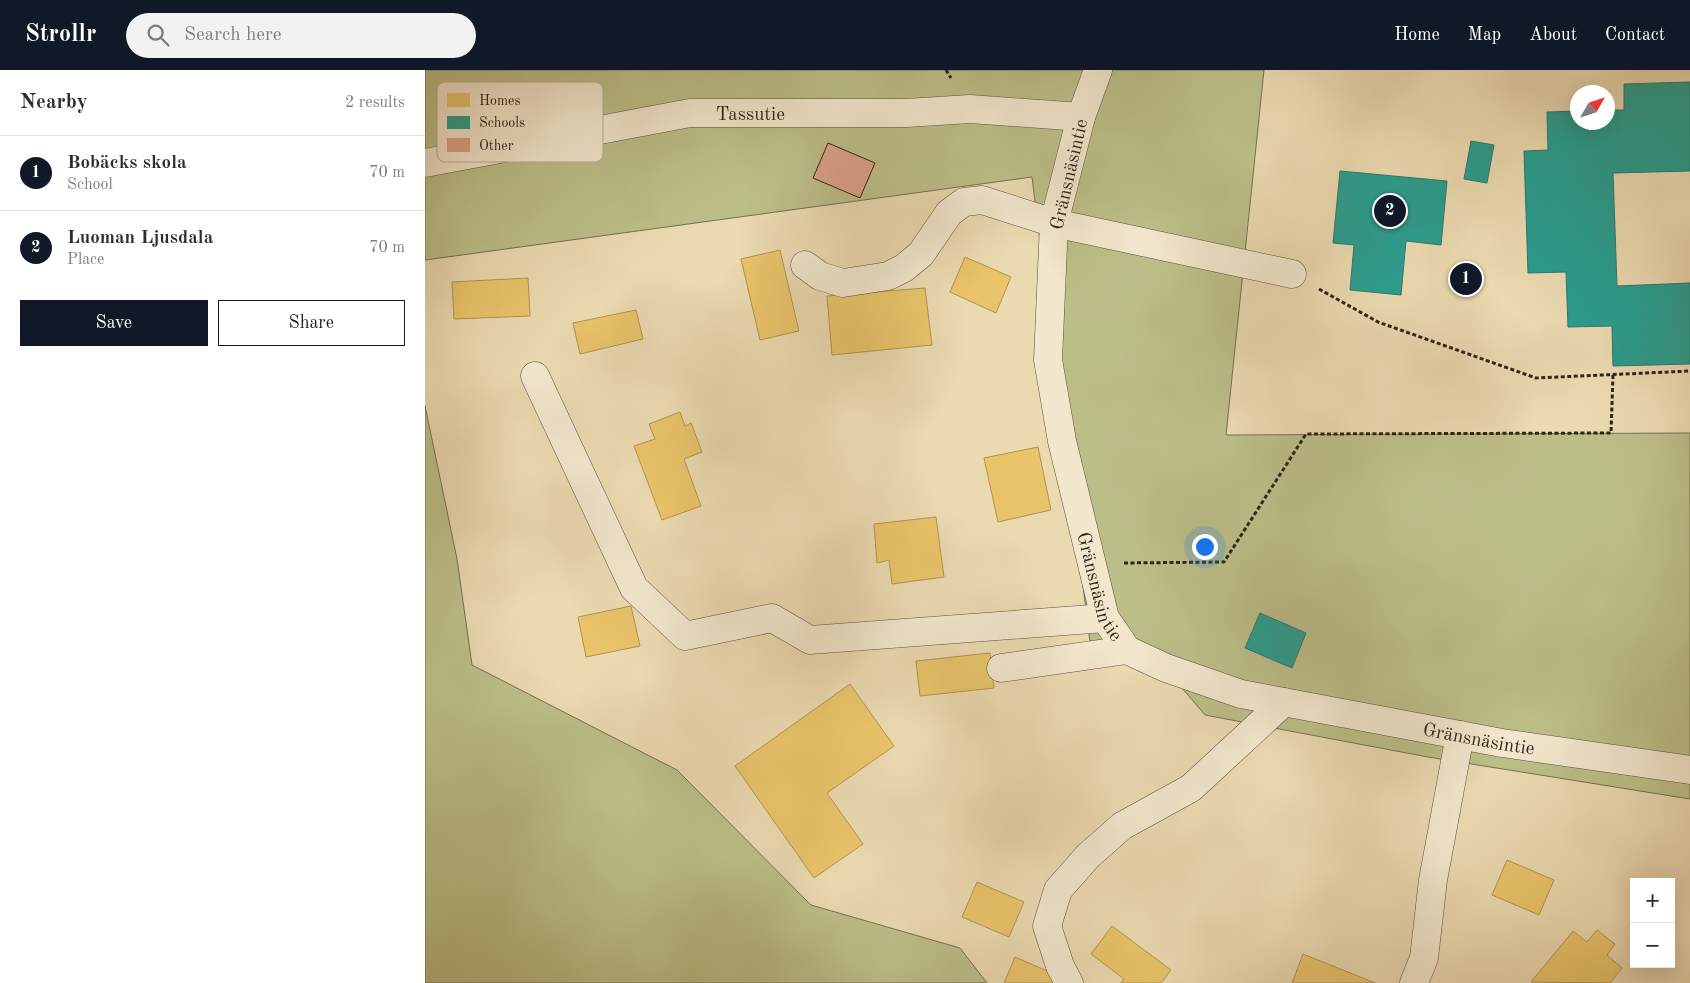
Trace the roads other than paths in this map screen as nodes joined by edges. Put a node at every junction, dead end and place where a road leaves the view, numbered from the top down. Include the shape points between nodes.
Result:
1 (1098, 70) edge
2 (1081, 117) junction
3 (603, 129) edge
4 (1054, 223) junction
5 (805, 265) dead end
6 (1292, 274) road end
7 (535, 376) dead end
8 (1105, 618) junction
9 (1127, 650) junction
10 (1001, 668) dead end
11 (1284, 702) junction
12 (1460, 735) junction
13 (1690, 770) edge
14 (1069, 983) edge
15 (1414, 983) edge

1 - 2 street, Gränsnäsintie
2 - 3 street, Tassutie via 970,109 690,113
2 - 4 street, Gränsnäsintie
4 - 5 street via 981,200 964,202 949,213 921,254 888,276 843,283 820,276
4 - 6 street
4 - 8 street, Gränsnäsintie via 1048,360 1062,441
7 - 8 street via 634,588 685,636 772,618 810,640
8 - 9 street, Gränsnäsintie
9 - 10 street
9 - 11 street, Gränsnäsintie via 1165,668 1241,694
11 - 12 street, Gränsnäsintie
11 - 14 street via 1191,788 1122,826 1088,856 1059,890 1047,926
12 - 13 street, Gränsnäsintie
12 - 15 street via 1433,880 1425,958

